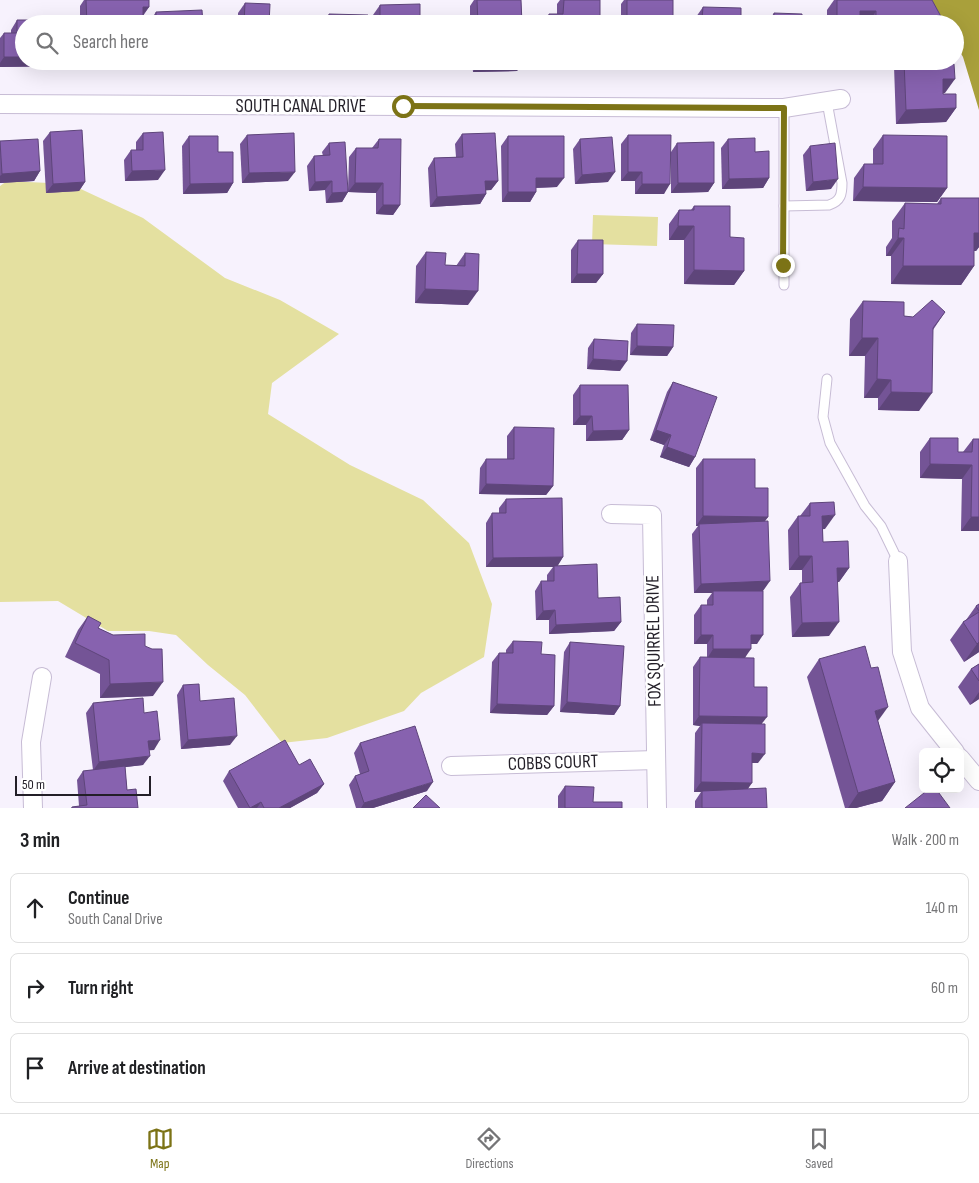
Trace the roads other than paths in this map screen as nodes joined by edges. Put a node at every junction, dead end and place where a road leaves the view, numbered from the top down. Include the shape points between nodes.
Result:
1 (834, 100) joint
2 (0, 104) edge
3 (784, 108) junction
4 (784, 206) junction
5 (784, 285) dead end
6 (828, 379) dead end
7 (610, 514) dead end
8 (898, 561) joint
9 (42, 677) dead end
10 (952, 748) edge
11 (656, 760) junction
12 (964, 763) edge
13 (451, 766) dead end
14 (979, 781) edge
15 (33, 808) edge
16 (657, 808) edge

1 - 3 street, SOUTH CANAL DRIVE
1 - 4 lane via 842,194 836,203 829,205
2 - 3 street, SOUTH CANAL DRIVE
3 - 4 lane
4 - 5 lane
6 - 8 lane via 823,417 830,443 865,506 881,526
7 - 11 street, FOX SQUIRREL DRIVE via 652,515
8 - 10 street via 902,652 920,708
9 - 15 street via 31,742
11 - 13 street, COBBS COURT
11 - 16 street, FOX SQUIRREL DRIVE
12 - 14 street

